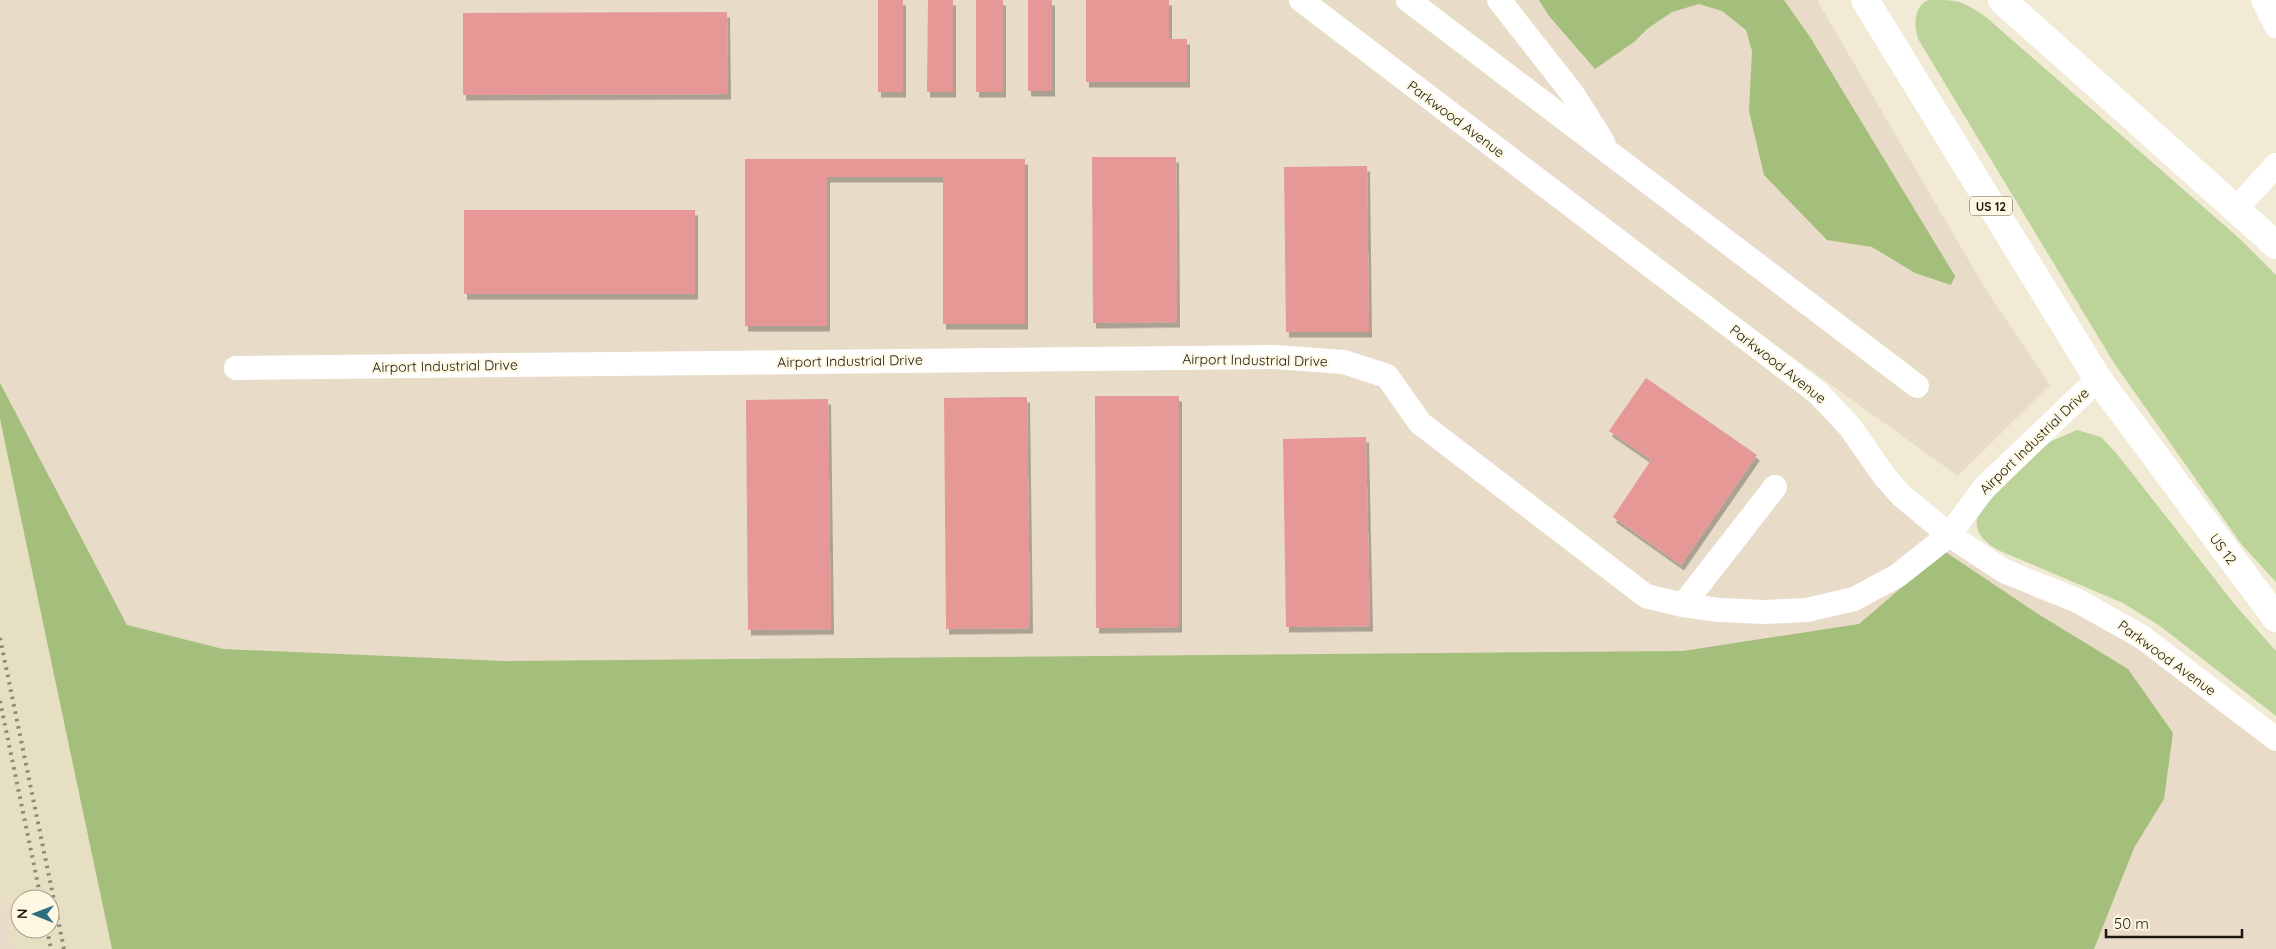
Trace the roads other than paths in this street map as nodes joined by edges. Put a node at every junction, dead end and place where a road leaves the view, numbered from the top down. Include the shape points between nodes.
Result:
1 (1301, 0) edge
2 (1408, 0) edge
3 (1499, 0) edge
4 (1865, 0) edge
5 (1890, 0) edge
6 (2002, 0) edge
7 (2263, 0) edge
8 (2276, 26) edge
9 (1886, 31) junction
10 (1611, 155) junction
11 (2276, 165) edge
12 (2236, 209) junction
13 (2276, 245) edge
14 (236, 368) dead end
15 (2098, 379) junction
16 (1917, 386) dead end
17 (1775, 486) dead end
18 (1949, 535) junction
19 (1683, 606) junction
20 (2276, 618) edge
21 (2276, 739) edge

1 - 18 street, Parkwood Avenue via 1817,392 1850,427 1902,496
2 - 10 street
3 - 10 street via 1572,93
4 - 9 highway, US 12 / US 12
5 - 9 highway
6 - 12 highway
7 - 8 street
9 - 15 highway, US 12 / US 12
10 - 16 street
11 - 12 street
12 - 13 highway
14 - 19 street, Airport Industrial Drive via 1274,357 1344,362 1387,376 1420,422 1646,596
15 - 18 street, Airport Industrial Drive via 1985,487
15 - 20 highway, US 12 / US 12
17 - 19 street
18 - 19 street, Airport Industrial Drive via 1897,576 1854,599 1807,610 1765,612
18 - 21 street, Parkwood Avenue via 2004,571 2076,600 2142,637

